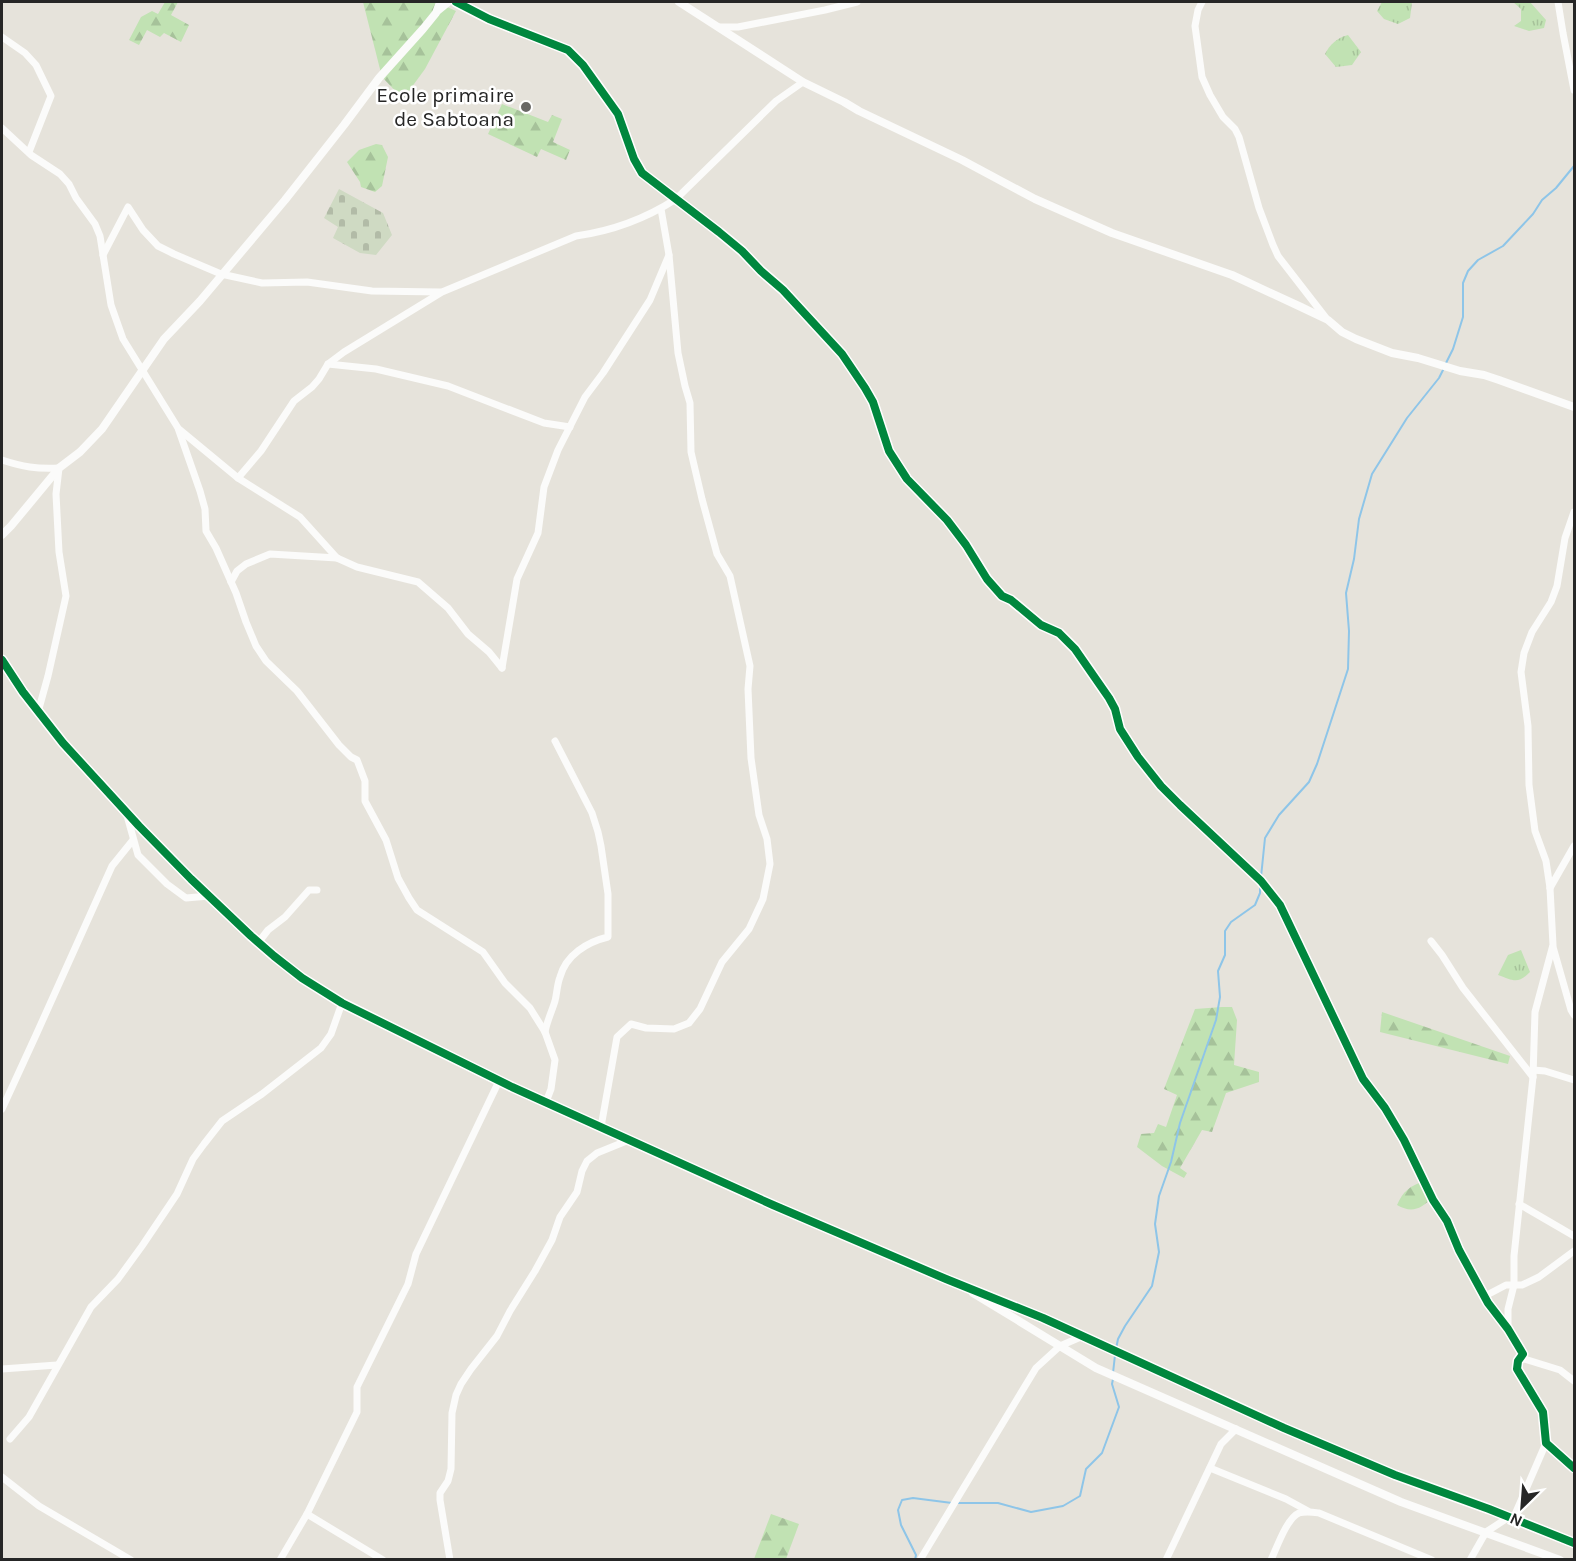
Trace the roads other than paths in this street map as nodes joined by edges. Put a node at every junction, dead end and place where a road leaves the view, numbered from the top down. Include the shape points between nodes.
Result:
1 (440, 2) edge
2 (449, 2) edge
3 (456, 2) edge
4 (679, 2) edge
5 (857, 2) edge
6 (1202, 2) edge
7 (1558, 2) edge
8 (436, 13) junction
9 (718, 27) junction
10 (2, 37) edge
11 (1575, 39) edge
12 (1565, 45) junction
13 (803, 82) junction
14 (1575, 90) edge
15 (2, 128) edge
16 (29, 152) junction
17 (676, 199) junction
18 (661, 209) junction
19 (103, 255) junction
20 (669, 255) junction
21 (221, 274) junction
22 (442, 292) junction
23 (1328, 320) junction
24 (328, 364) junction
25 (143, 369) junction
26 (1575, 407) edge
27 (570, 427) junction
28 (178, 428) junction
29 (2, 460) edge
30 (59, 468) junction
31 (238, 478) junction
32 (1575, 512) edge
33 (2, 535) edge
34 (337, 558) junction
35 (231, 582) junction
36 (2, 660) edge
37 (39, 712) junction
38 (555, 741) dead end
39 (126, 812) junction
40 (133, 840) junction
41 (1575, 846) edge
42 (1550, 888) junction
43 (317, 890) dead end
44 (209, 896) junction
45 (1431, 941) dead end
46 (258, 943) junction
47 (1553, 945) junction
48 (342, 1003) junction
49 (1575, 1016) edge
50 (545, 1032) junction
51 (1533, 1073) junction
52 (1575, 1080) edge
53 (499, 1081) junction
54 (546, 1102) junction
55 (2, 1109) edge
56 (601, 1127) junction
57 (630, 1140) junction
58 (1519, 1204) junction
59 (1575, 1236) edge
60 (1575, 1251) edge
61 (955, 1282) junction
62 (1514, 1285) junction
63 (1485, 1296) junction
64 (1508, 1329) junction
65 (1083, 1336) junction
66 (1060, 1346) junction
67 (1521, 1358) junction
68 (57, 1365) junction
69 (2, 1369) edge
70 (1575, 1381) edge
71 (1236, 1429) junction
72 (10, 1439) dead end
73 (1546, 1443) junction
74 (1210, 1468) junction
75 (1575, 1468) edge
76 (2, 1477) edge
77 (1308, 1511) junction
78 (307, 1514) junction
79 (1511, 1518) junction
80 (1486, 1532) junction
81 (1575, 1543) edge
82 (1558, 1559) edge
83 (130, 1560) edge
84 (280, 1560) edge
85 (383, 1560) edge
86 (450, 1560) edge
87 (920, 1560) edge
88 (1166, 1560) edge
89 (1271, 1560) edge
90 (1432, 1560) edge
91 (1470, 1560) edge

1 - 8 street
2 - 8 street
3 - 17 street via 577,57 618,114 642,173
4 - 9 street
5 - 9 street via 738,27
6 - 23 street via 1195,26 1202,77 1223,117 1239,137 1259,208 1278,256
7 - 12 street
8 - 21 street
9 - 13 street
10 - 16 street via 36,65 51,96
11 - 12 street
12 - 14 street
13 - 17 street via 776,101
13 - 23 street via 1035,199 1112,233 1232,275
15 - 16 street
16 - 19 street via 69,184 95,224
17 - 18 street
17 - 63 street via 742,251 842,354 873,402 889,451 908,479 947,520 987,579 1002,596 1041,625 1059,633 1075,649 1109,698 1120,729 1161,786 1261,881 1280,905 1363,1079 1404,1140
18 - 20 street
18 - 22 street via 636,221 576,236
19 - 21 street via 128,207 158,246
19 - 25 street via 111,305 123,339
20 - 27 street via 650,300 585,397
20 - 56 street via 678,353 690,403 691,452 717,554 730,576 750,666 751,758 770,864 763,899 748,929 722,962 689,1023 674,1029 631,1024 617,1037
21 - 22 street via 262,283 307,282 372,291
21 - 25 street
22 - 24 street
23 - 26 street via 1342,332 1392,353 1492,378
24 - 27 street via 376,369 448,387 544,423
24 - 31 street via 312,387 294,400
25 - 28 street
25 - 30 street via 102,429
27 - 34 street via 544,487 538,533 517,579 502,668 448,608 418,582
28 - 31 street
28 - 35 street via 201,491 206,531
29 - 30 street via 38,469
30 - 33 street
30 - 37 street via 56,494 66,596
31 - 34 street via 300,517
32 - 42 street via 1565,538 1557,586 1532,632 1521,672 1535,831 1546,861
34 - 35 street via 270,554 246,564
35 - 50 street via 266,661 297,691 339,745 357,760 365,781 365,801 386,840 403,889 417,910 483,952
36 - 37 street
37 - 39 street via 54,734
38 - 50 street via 592,813 608,894 608,937 580,949 567,960
39 - 40 street
39 - 44 street
40 - 44 street via 138,855 167,884 186,898
40 - 55 street via 112,866
41 - 42 street
42 - 47 street
43 - 46 street via 309,890
44 - 46 street
45 - 51 street via 1462,988
46 - 48 street
47 - 49 street
47 - 51 street via 1535,1012
48 - 53 street
48 - 68 street via 331,1034 321,1048 222,1121 193,1159 177,1194 118,1279 91,1307
50 - 54 street via 555,1060
51 - 52 street via 1545,1071
51 - 58 street
53 - 54 street
53 - 78 street via 357,1387 357,1412
54 - 56 street
56 - 57 street
57 - 61 street
57 - 86 street via 587,1161 577,1192 560,1217 549,1246 497,1336 456,1395 451,1468 440,1493
58 - 59 street
58 - 62 street
60 - 62 street via 1539,1277
61 - 65 street
61 - 66 street
62 - 63 street
62 - 64 street
63 - 64 street
64 - 67 street via 1523,1354
65 - 66 street
65 - 79 street via 1284,1428
66 - 71 street via 1096,1368
66 - 87 street via 1036,1368
67 - 70 street via 1560,1370
67 - 73 street via 1517,1369 1542,1412
68 - 69 street
68 - 72 street via 29,1416
71 - 74 street via 1221,1444
71 - 80 street via 1401,1502
73 - 75 street
73 - 79 street
74 - 77 street
74 - 88 street
76 - 83 street via 39,1506
77 - 89 street via 1296,1514
77 - 90 street
78 - 84 street
78 - 85 street
79 - 80 street
79 - 81 street
80 - 82 street
80 - 91 street

